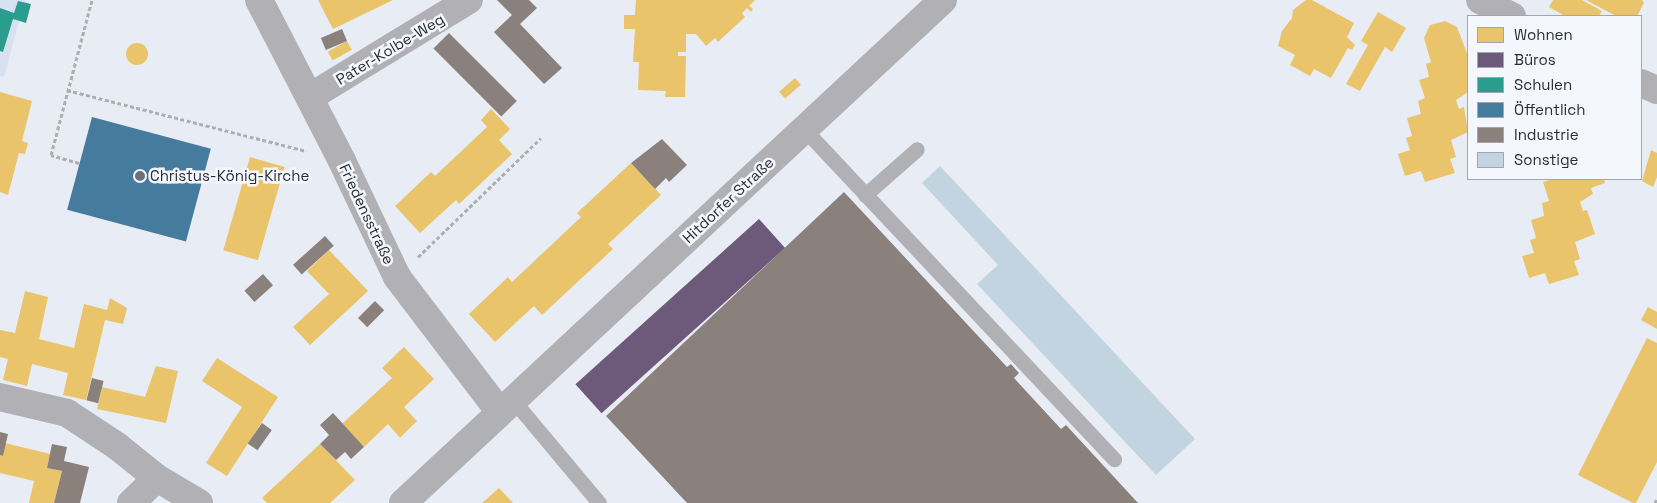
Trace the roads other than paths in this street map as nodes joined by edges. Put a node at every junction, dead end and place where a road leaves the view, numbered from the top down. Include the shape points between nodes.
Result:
1 (259, 0) edge
2 (470, 0) edge
3 (943, 0) edge
4 (1480, 0) edge
5 (1510, 15) edge
6 (1642, 83) edge
7 (1657, 90) edge
8 (310, 97) junction
9 (804, 129) junction
10 (917, 149) dead end
11 (865, 195) junction
12 (0, 397) edge
13 (506, 406) junction
14 (1114, 459) dead end
15 (156, 478) junction
16 (131, 503) edge
17 (198, 503) edge
18 (403, 503) edge
19 (599, 503) edge

1 - 8 street, Friedensstraße
2 - 8 street, Pater-Kolbe-Weg
3 - 9 street, Hitdorfer Straße
4 - 5 street
6 - 7 street
8 - 13 street, Friedensstraße via 397,277
9 - 11 lane
9 - 13 street, Hitdorfer Straße
10 - 11 lane
11 - 14 lane
12 - 15 street via 67,413 117,446
13 - 18 street, Hitdorfer Straße
13 - 19 lane
15 - 16 street
15 - 17 street

